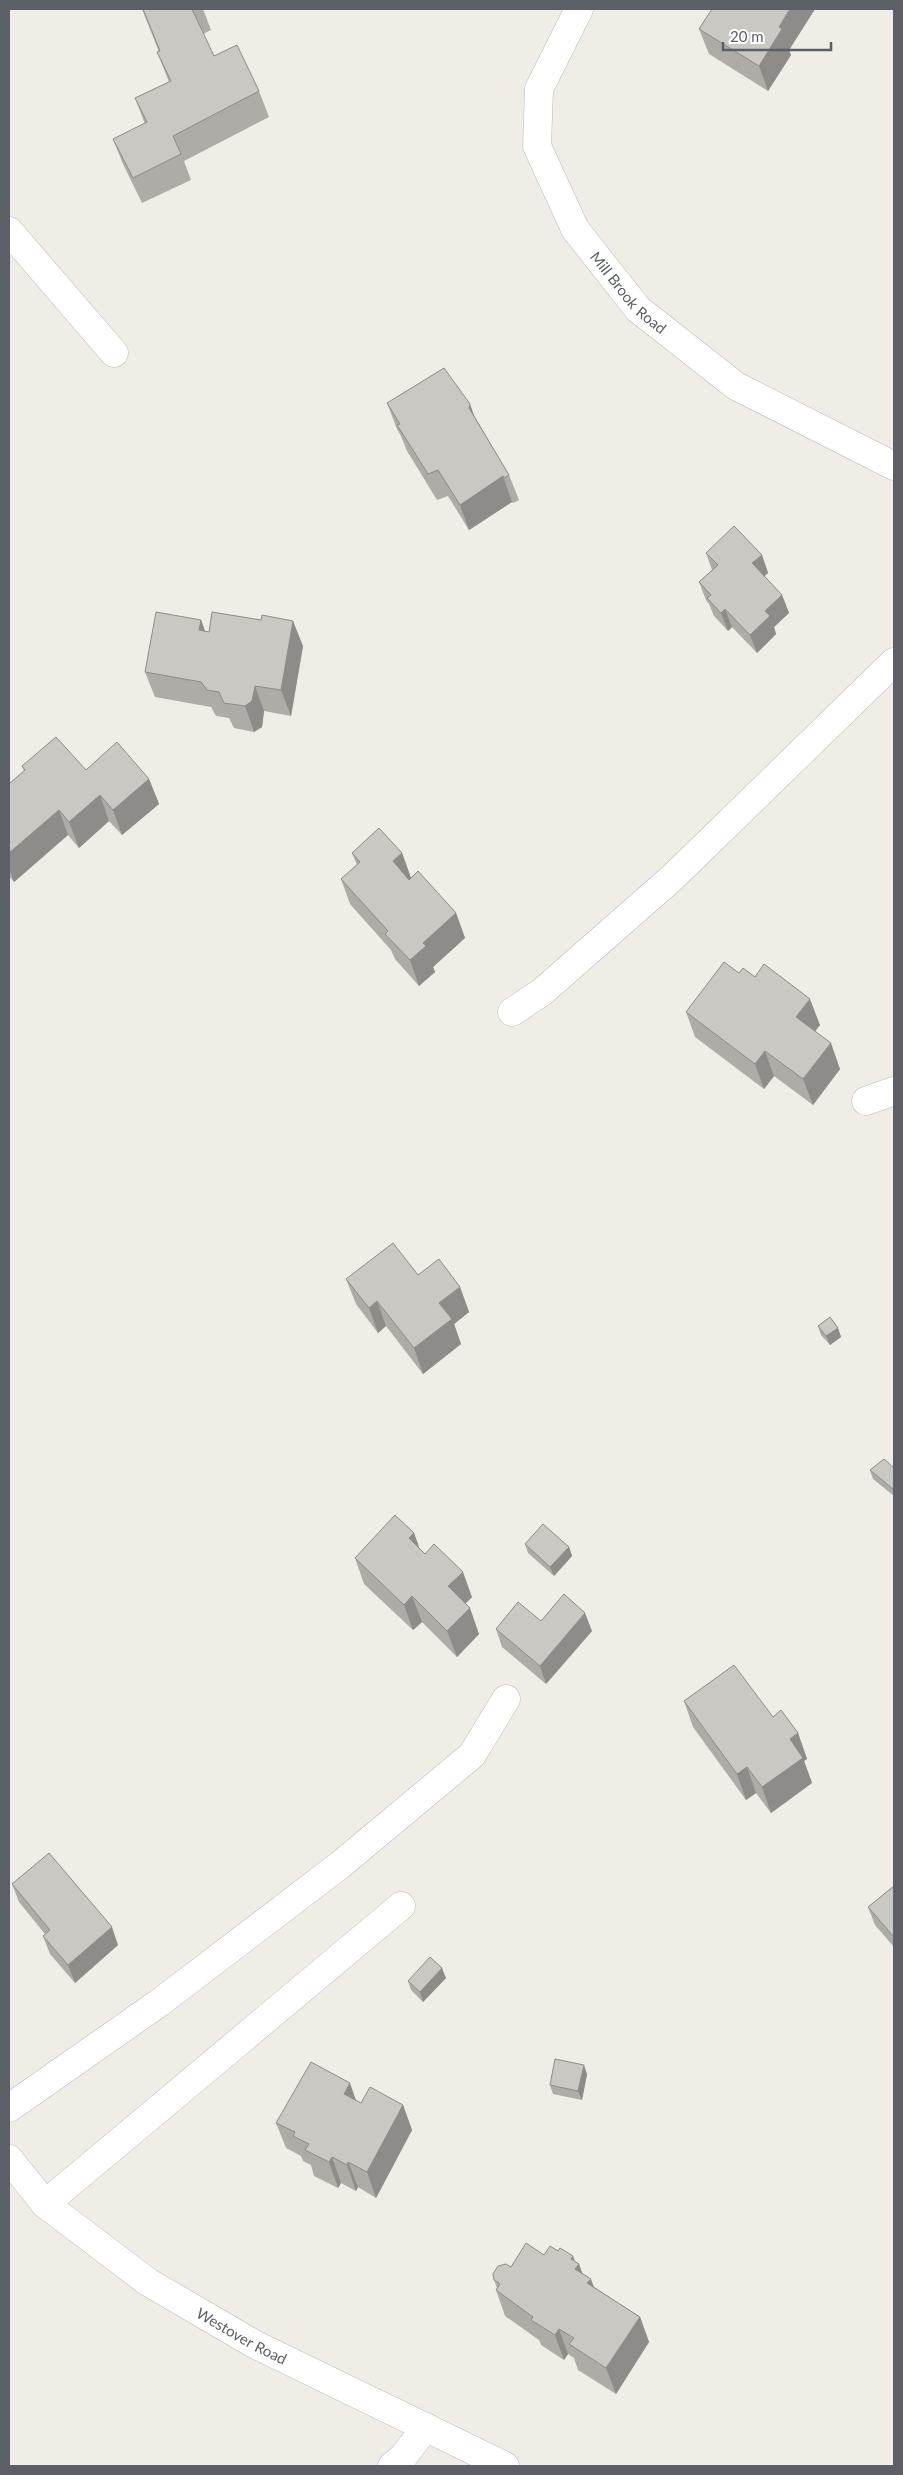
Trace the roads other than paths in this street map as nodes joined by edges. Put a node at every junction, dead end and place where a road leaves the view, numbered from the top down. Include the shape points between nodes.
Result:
1 (579, 9) edge
2 (9, 231) edge
3 (114, 353) dead end
4 (894, 466) edge
5 (894, 662) edge
6 (512, 1012) dead end
7 (894, 1091) edge
8 (866, 1101) dead end
9 (506, 1699) dead end
10 (401, 1906) dead end
11 (9, 2108) edge
12 (9, 2159) edge
13 (45, 2204) junction
14 (426, 2427) junction
15 (392, 2466) edge
16 (506, 2466) edge

1 - 4 street, Mill Brook Road via 539,88 537,146 575,229 638,309 736,386
2 - 3 street
5 - 6 street via 673,877 542,992
7 - 8 street
9 - 11 street via 472,1756 340,1866 159,2003
10 - 13 street
12 - 13 street, Westover Road
13 - 14 street, Westover Road via 148,2282 254,2344
14 - 15 street
14 - 16 street, Westover Road

